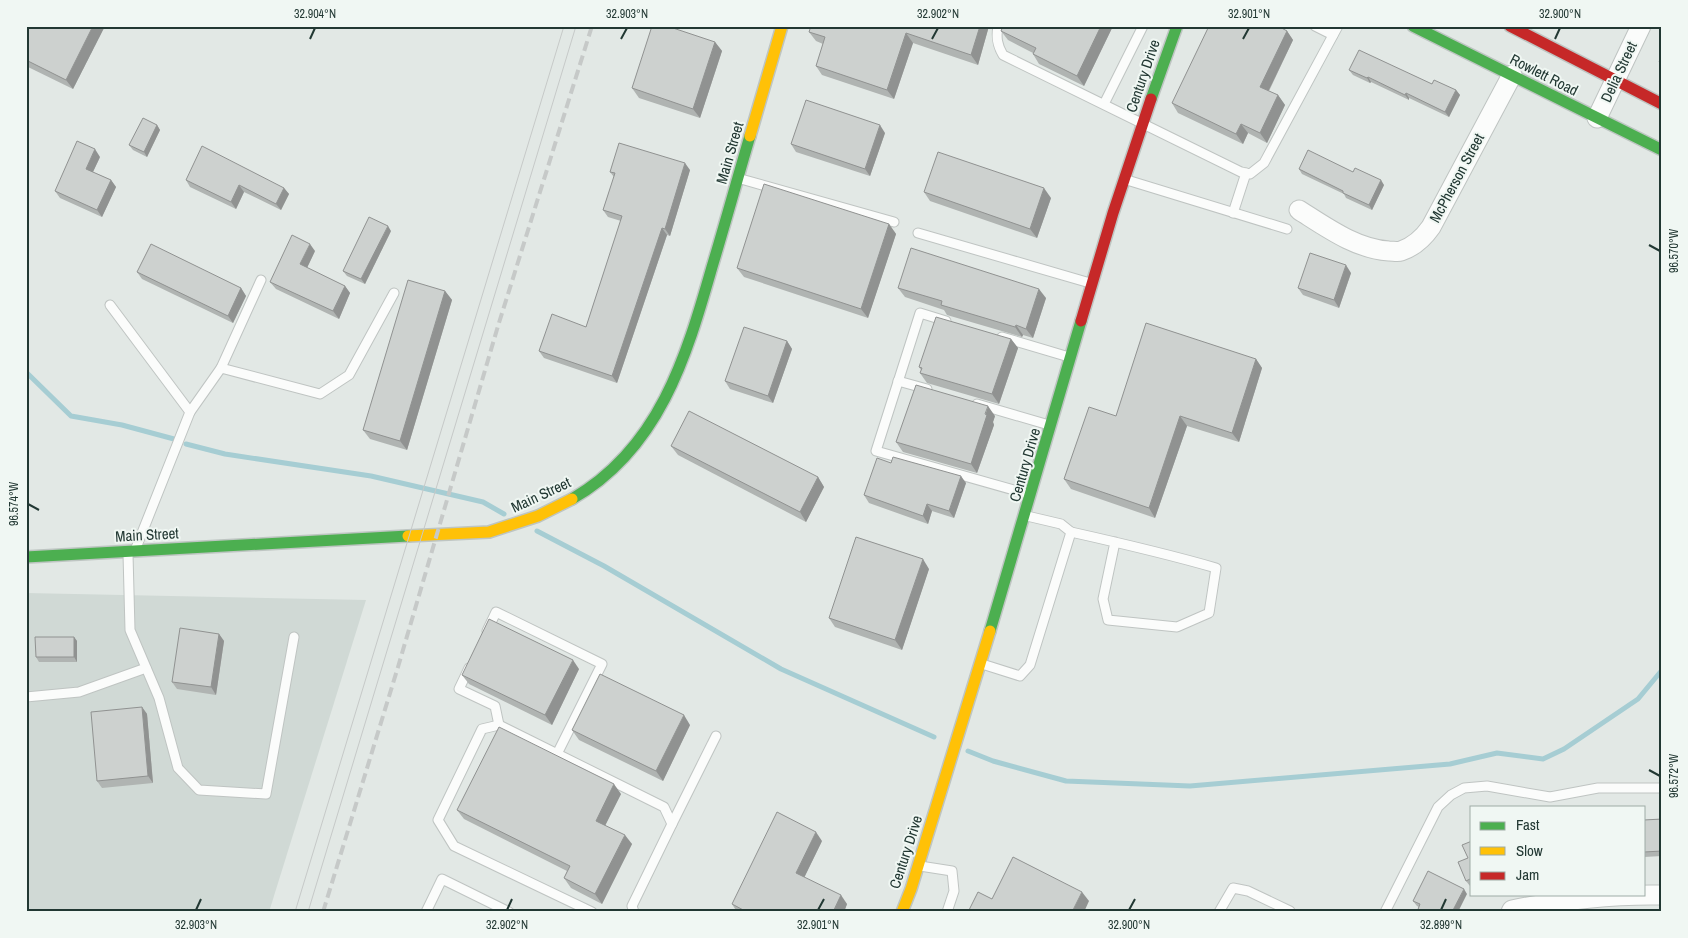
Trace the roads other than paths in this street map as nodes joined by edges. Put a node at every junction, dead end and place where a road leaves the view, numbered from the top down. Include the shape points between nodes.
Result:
1 (782, 26) edge
2 (998, 26) edge
3 (1144, 26) edge
4 (1177, 26) edge
5 (1315, 26) edge
6 (1338, 26) edge
7 (1413, 26) edge
8 (1510, 26) edge
9 (1641, 26) edge
10 (1333, 35) junction
11 (1512, 75) junction
12 (1615, 80) junction
13 (1104, 104) junction
14 (1662, 104) edge
15 (1597, 118) junction
16 (1142, 123) junction
17 (1662, 150) edge
18 (1246, 173) junction
19 (738, 178) junction
20 (1124, 180) junction
21 (1299, 210) dead end
22 (1233, 213) junction
23 (894, 222) dead end
24 (1287, 229) dead end
25 (918, 233) dead end
26 (261, 280) dead end
27 (1093, 284) junction
28 (394, 293) dead end
29 (110, 305) dead end
30 (958, 324) edge
31 (996, 336) edge
32 (1071, 358) junction
33 (221, 368) junction
34 (898, 381) junction
35 (934, 391) edge
36 (970, 402) edge
37 (190, 412) junction
38 (1052, 425) junction
39 (1031, 495) junction
40 (1026, 516) junction
41 (1071, 532) junction
42 (1115, 542) junction
43 (132, 551) junction
44 (26, 557) edge
45 (294, 637) dead end
46 (484, 638) edge
47 (980, 663) junction
48 (471, 664) edge
49 (146, 668) junction
50 (26, 697) edge
51 (499, 725) junction
52 (716, 736) dead end
53 (557, 754) junction
54 (1662, 788) edge
55 (672, 824) junction
56 (918, 866) junction
57 (1646, 895) edge
58 (1662, 895) edge
59 (1615, 896) edge
60 (1535, 909) edge
61 (1290, 911) edge
62 (426, 912) edge
63 (509, 912) edge
64 (592, 912) edge
65 (634, 912) edge
66 (902, 912) edge
67 (947, 912) edge
68 (1219, 912) edge
69 (1384, 912) edge
70 (1510, 912) edge

1 - 19 street, Main Street
2 - 13 lane via 998,48 1003,54
3 - 13 lane
4 - 16 street, Century Drive
5 - 10 lane
6 - 10 lane
7 - 11 street, Rowlett Road
8 - 12 street, Rowlett Road
9 - 12 street, Delia Street
10 - 18 lane via 1264,163 1250,174
11 - 15 street, Rowlett Road
11 - 21 street, McPherson Street via 1431,227 1411,246 1400,251 1360,245
12 - 14 street, Rowlett Road
12 - 15 street, Delia Street
13 - 16 lane
15 - 17 street, Rowlett Road
16 - 18 lane
16 - 20 street, Century Drive
18 - 22 lane
19 - 23 lane
19 - 43 street, Main Street via 692,336 671,385 653,421 634,448 619,465 581,494 543,514 489,532
20 - 22 lane
20 - 27 street, Century Drive
22 - 24 lane
25 - 27 lane
26 - 33 lane
27 - 32 street, Century Drive
28 - 33 lane via 349,375 320,394
29 - 37 lane
30 - 34 lane via 920,313
31 - 32 lane
32 - 38 street, Century Drive
33 - 37 lane
34 - 35 lane
34 - 39 lane via 876,451
36 - 38 lane
37 - 43 lane
38 - 39 street, Century Drive
39 - 40 street, Century Drive
40 - 41 lane via 1061,524
40 - 47 street, Century Drive
41 - 42 lane
41 - 47 lane via 1030,665 1020,676
42 - 42 lane via 1216,568 1209,613 1177,628 1108,620 1104,599
43 - 44 street, Main Street
43 - 49 lane via 130,630
45 - 49 lane via 266,794 199,790 178,768 159,698
46 - 53 lane via 496,612 602,664
47 - 56 street, Century Drive
48 - 51 lane via 459,689 495,706
49 - 50 lane via 79,692
51 - 53 lane
51 - 64 lane via 482,729 438,820 454,846
52 - 55 lane
53 - 55 lane via 664,808
54 - 69 lane via 1598,788 1550,797 1487,786 1464,788 1438,807
55 - 65 lane via 632,906
56 - 66 street, Century Drive
56 - 67 lane via 952,871 954,891
57 - 58 street
59 - 60 street
60 - 70 street
61 - 68 lane via 1248,891 1233,888
62 - 63 lane via 442,879

